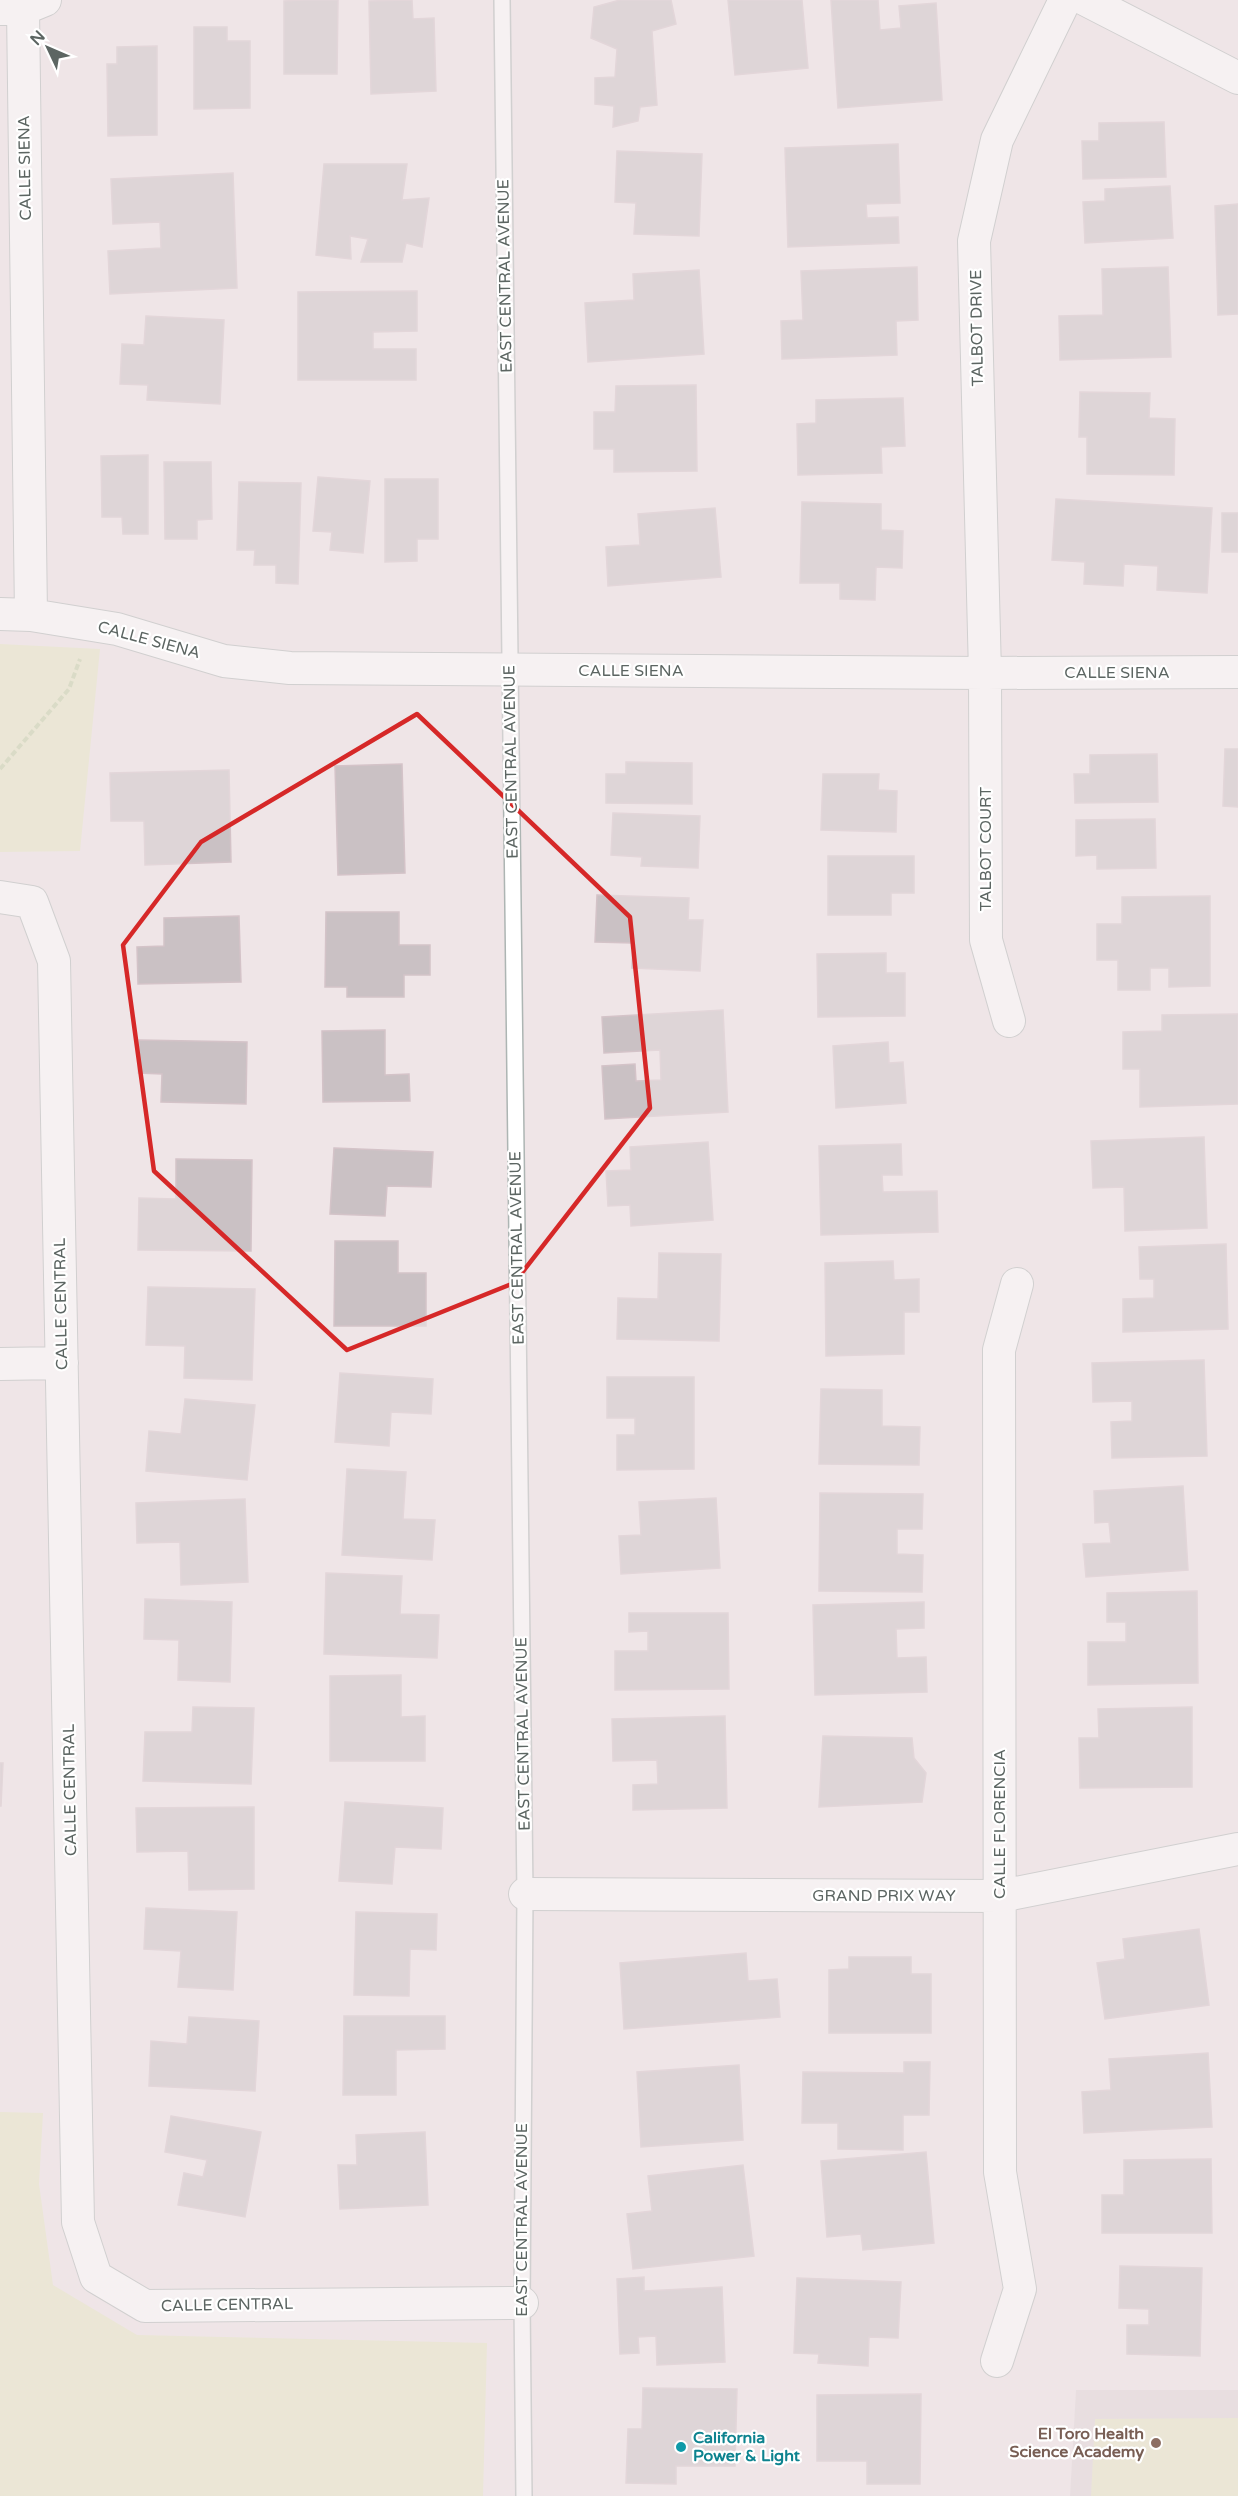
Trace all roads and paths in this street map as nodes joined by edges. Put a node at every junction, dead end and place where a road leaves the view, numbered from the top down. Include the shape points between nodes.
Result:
1 (502, 0) edge
2 (1065, 0) edge
3 (1086, 0) edge
4 (23, 6) edge
5 (1238, 78) edge
6 (0, 614) edge
7 (31, 615) junction
8 (92, 625) junction
9 (510, 671) junction
10 (1238, 672) edge
11 (985, 673) junction
12 (0, 769) edge
13 (0, 897) edge
14 (1010, 1022) dead end
15 (1017, 1284) dead end
16 (62, 1363) junction
17 (0, 1364) edge
18 (1238, 1849) edge
19 (525, 1894) junction
20 (1001, 1896) junction
21 (522, 2302) junction
22 (997, 2361) dead end
23 (524, 2496) edge

1 - 9 lane, EAST CENTRAL AVENUE
2 - 11 street, TALBOT DRIVE via 997,140 974,241
3 - 5 street
4 - 7 street, CALLE SIENA
6 - 7 street, CALLE SIENA
7 - 8 street, CALLE SIENA
8 - 9 street, CALLE SIENA via 224,661 290,669
8 - 12 path via 69,690
9 - 11 street, CALLE SIENA
9 - 19 lane, EAST CENTRAL AVENUE
10 - 11 street, CALLE SIENA
11 - 14 street, TALBOT COURT via 986,940
13 - 16 street, CALLE CENTRAL via 32,902 54,961
15 - 20 street, CALLE FLORENCIA via 999,1350
16 - 17 street
16 - 21 street, CALLE CENTRAL via 78,2222 96,2277 145,2306
18 - 20 street, GRAND PRIX WAY
19 - 20 street, GRAND PRIX WAY
19 - 21 lane, EAST CENTRAL AVENUE
20 - 22 street, CALLE FLORENCIA via 1000,2172 1020,2289
21 - 23 lane, EAST CENTRAL AVENUE

